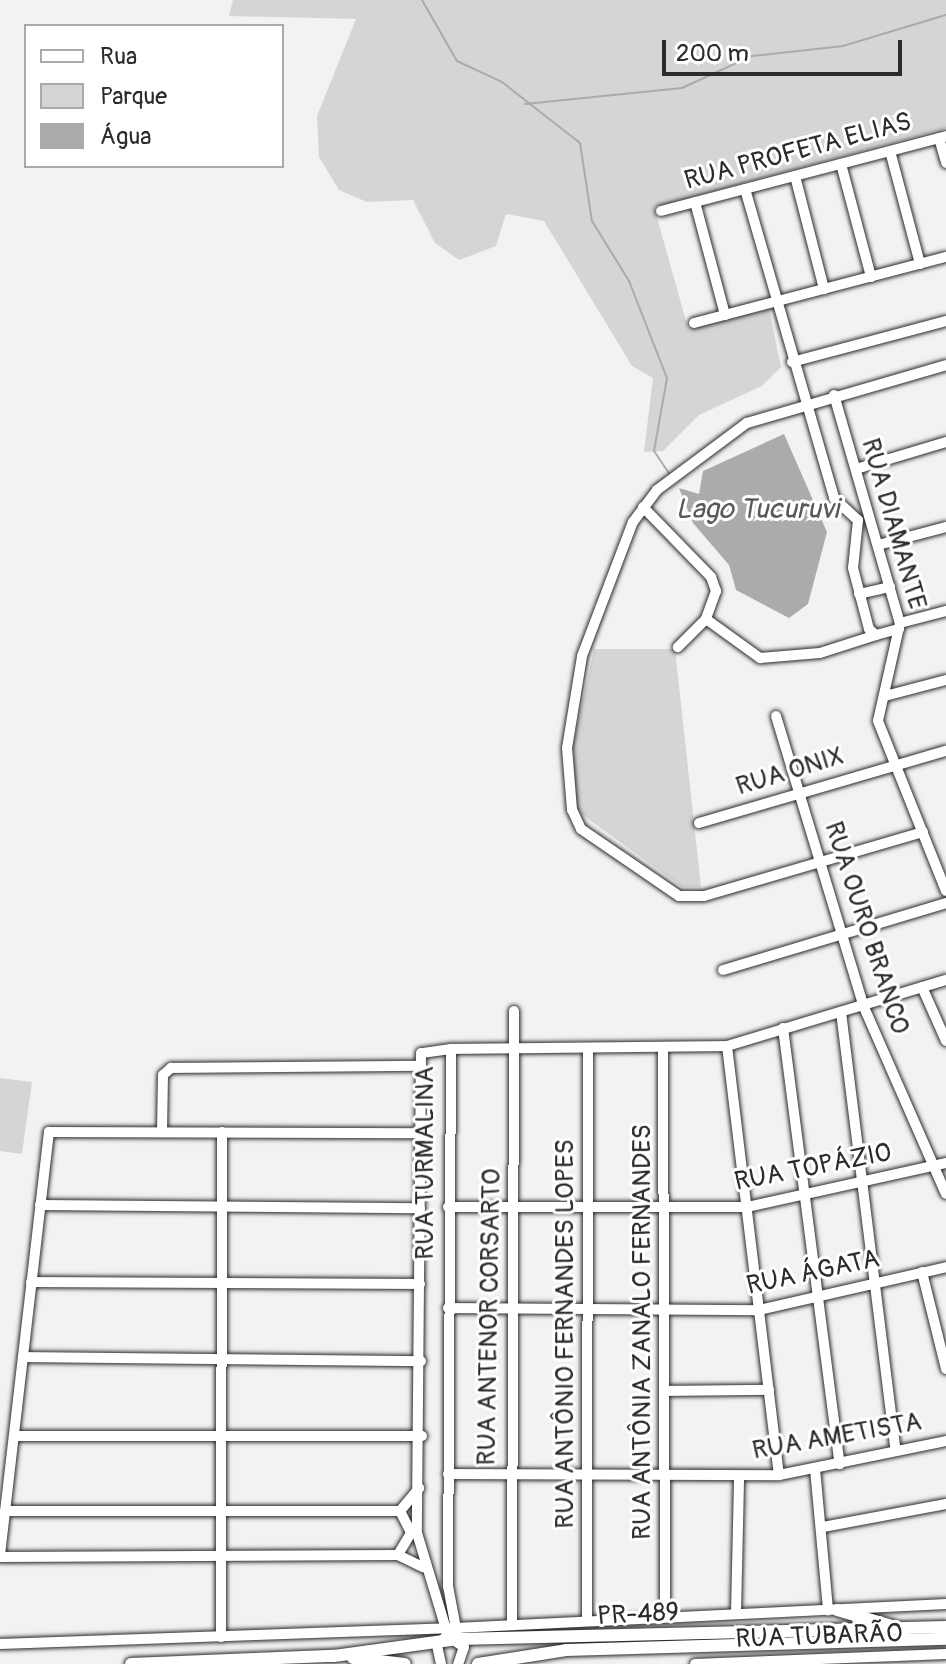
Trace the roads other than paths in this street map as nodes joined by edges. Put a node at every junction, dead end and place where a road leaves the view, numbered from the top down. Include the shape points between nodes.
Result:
1 (943, 137) edge
2 (890, 151) junction
3 (946, 163) edge
4 (841, 164) junction
5 (795, 176) junction
6 (745, 189) junction
7 (695, 202) junction
8 (661, 211) dead end
9 (946, 257) edge
10 (920, 264) junction
11 (871, 277) junction
12 (824, 289) junction
13 (776, 302) junction
14 (725, 315) junction
15 (946, 321) edge
16 (694, 323) dead end
17 (792, 362) junction
18 (946, 365) edge
19 (834, 395) junction
20 (804, 403) junction
21 (946, 442) edge
22 (856, 469) junction
23 (643, 507) junction
24 (946, 527) edge
25 (878, 545) junction
26 (890, 587) junction
27 (859, 594) junction
28 (946, 611) edge
29 (706, 619) junction
30 (900, 626) junction
31 (876, 635) junction
32 (678, 647) dead end
33 (946, 680) edge
34 (885, 696) junction
35 (776, 716) dead end
36 (946, 751) edge
37 (893, 764) junction
38 (798, 791) junction
39 (699, 823) dead end
40 (923, 832) junction
41 (820, 862) junction
42 (942, 872) edge
43 (946, 891) edge
44 (946, 903) edge
45 (842, 933) junction
46 (723, 970) dead end
47 (946, 980) edge
48 (922, 987) junction
49 (863, 1005) junction
50 (514, 1011) dead end
51 (841, 1012) junction
52 (783, 1028) junction
53 (946, 1041) edge
54 (727, 1046) junction
55 (514, 1047) junction
56 (663, 1047) junction
57 (588, 1048) junction
58 (451, 1049) junction
59 (421, 1066) junction
60 (162, 1132) junction
61 (222, 1132) junction
62 (421, 1133) junction
63 (946, 1163) edge
64 (934, 1165) junction
65 (863, 1181) junction
66 (805, 1194) junction
67 (946, 1194) edge
68 (40, 1205) junction
69 (222, 1206) junction
70 (448, 1207) junction
71 (513, 1207) junction
72 (665, 1207) junction
73 (747, 1207) junction
74 (420, 1208) junction
75 (589, 1208) junction
76 (946, 1267) edge
77 (922, 1272) junction
78 (31, 1282) junction
79 (222, 1283) junction
80 (420, 1284) junction
81 (874, 1284) junction
82 (818, 1297) junction
83 (448, 1308) junction
84 (512, 1309) junction
85 (589, 1309) junction
86 (665, 1310) junction
87 (759, 1310) junction
88 (23, 1357) junction
89 (221, 1359) junction
90 (421, 1361) junction
91 (946, 1369) edge
92 (769, 1390) junction
93 (665, 1391) junction
94 (14, 1436) junction
95 (221, 1436) junction
96 (422, 1436) junction
97 (946, 1441) edge
98 (896, 1451) junction
99 (840, 1464) junction
100 (815, 1469) junction
101 (448, 1474) junction
102 (510, 1475) junction
103 (588, 1475) junction
104 (779, 1475) junction
105 (665, 1476) junction
106 (739, 1476) junction
107 (421, 1486) junction
108 (946, 1504) edge
109 (5, 1511) junction
110 (221, 1511) junction
111 (400, 1511) junction
112 (823, 1527) junction
113 (398, 1555) junction
114 (0, 1556) edge
115 (221, 1557) junction
116 (423, 1567) junction
117 (946, 1604) edge
118 (833, 1610) junction
119 (736, 1613) junction
120 (665, 1617) junction
121 (587, 1620) junction
122 (512, 1624) junction
123 (946, 1627) edge
124 (899, 1628) junction
125 (450, 1633) junction
126 (221, 1637) junction
127 (946, 1639) edge
128 (0, 1644) edge
129 (946, 1654) edge
130 (334, 1656) junction
131 (812, 1662) edge
132 (731, 1663) edge
133 (131, 1664) edge
134 (405, 1664) edge
135 (441, 1664) edge
136 (458, 1664) edge
137 (478, 1664) edge
138 (695, 1664) edge

1 - 2 street, RUA PROFETA ELIAS
1 - 3 street
2 - 4 street, RUA PROFETA ELIAS
2 - 10 street
4 - 5 street, RUA PROFETA ELIAS
4 - 11 street
5 - 6 street, RUA PROFETA ELIAS
5 - 12 street
6 - 7 street, RUA PROFETA ELIAS
6 - 13 street
7 - 8 street, RUA PROFETA ELIAS
7 - 14 street
9 - 10 street
10 - 11 street
11 - 12 street
12 - 13 street
13 - 14 street
13 - 17 street
14 - 16 street
15 - 17 street
17 - 20 street
18 - 19 street
19 - 20 street
19 - 22 street, RUA DIAMANTE
20 - 23 street via 731,430 671,475
20 - 27 street via 834,498 858,520 853,568
21 - 22 street
22 - 25 street, RUA DIAMANTE
23 - 29 street via 711,577 716,591
23 - 41 street via 575,680 567,748 572,810 581,829 679,896 704,896
24 - 25 street
25 - 26 street, RUA DIAMANTE
26 - 27 street
26 - 30 street, RUA DIAMANTE
27 - 31 street
28 - 30 street
29 - 31 street via 760,658 820,653
29 - 32 street
30 - 31 street
30 - 34 street, RUA DIAMANTE
33 - 34 street
34 - 37 street, RUA DIAMANTE via 878,721
35 - 38 street, RUA OURO BRANCO
36 - 37 street, RUA ONIX
37 - 38 street, RUA ONIX
37 - 40 street, RUA DIAMANTE
38 - 39 street, RUA ONIX
38 - 41 street, RUA OURO BRANCO
40 - 41 street
40 - 42 street, RUA DIAMANTE
41 - 45 street, RUA OURO BRANCO
42 - 43 street, RUA DIAMANTE
44 - 45 street
45 - 46 street
45 - 49 street, RUA OURO BRANCO
47 - 48 street, RUA TURMALINA
48 - 49 street, RUA TURMALINA
48 - 53 street
49 - 51 street, RUA TURMALINA
49 - 64 street, RUA OURO BRANCO
50 - 55 street, RUA ANTENOR CORSARTO
51 - 52 street, RUA TURMALINA
51 - 65 street
52 - 54 street, RUA TURMALINA
52 - 66 street
54 - 56 street, RUA TURMALINA
54 - 73 street
55 - 57 street, RUA TURMALINA
55 - 58 street, RUA TURMALINA
55 - 71 street, RUA ANTENOR CORSARTO
56 - 57 street, RUA TURMALINA
56 - 72 street, RUA ANTÔNIA ZANALO FERNANDES
57 - 75 street, RUA ANTÔNIO FERNANDES LOPES
58 - 59 street via 423,1048
58 - 70 street, RUA TURMALINA
59 - 60 street via 171,1068 163,1075
59 - 62 street
60 - 61 street
60 - 68 street via 49,1132
61 - 62 street
61 - 69 street
62 - 74 street
63 - 64 street, RUA TOPÁZIO
64 - 65 street, RUA TOPÁZIO
64 - 67 street, RUA OURO BRANCO
65 - 66 street, RUA TOPÁZIO
65 - 81 street
66 - 73 street, RUA TOPÁZIO
66 - 82 street
68 - 69 street
68 - 78 street
69 - 74 street
69 - 79 street
70 - 71 street, RUA TOPÁZIO
70 - 83 street, RUA TURMALINA
71 - 75 street, RUA TOPÁZIO
71 - 84 street, RUA ANTENOR CORSARTO
72 - 73 street, RUA TOPÁZIO
72 - 75 street, RUA TOPÁZIO
72 - 86 street, RUA ANTÔNIA ZANALO FERNANDES
73 - 87 street
74 - 80 street
75 - 85 street, RUA ANTÔNIO FERNANDES LOPES
76 - 77 street, RUA ÁGATA
77 - 81 street, RUA ÁGATA
77 - 91 street
78 - 79 street
78 - 88 street
79 - 80 street
79 - 89 street
80 - 90 street
81 - 82 street, RUA ÁGATA
81 - 98 street
82 - 87 street, RUA ÁGATA
82 - 99 street
83 - 84 street, RUA ÁGATA
83 - 101 street, RUA TURMALINA
84 - 85 street, RUA ÁGATA
84 - 102 street, RUA ANTENOR CORSARTO
85 - 86 street, RUA ÁGATA
85 - 103 street, RUA ANTÔNIO FERNANDES LOPES
86 - 87 street, RUA ÁGATA
86 - 93 street, RUA ANTÔNIA ZANALO FERNANDES
87 - 92 street
88 - 89 street
88 - 94 street
89 - 90 street
89 - 95 street
90 - 96 street
92 - 93 street
92 - 104 street
93 - 105 street, RUA ANTÔNIA ZANALO FERNANDES
94 - 95 street
94 - 109 street
95 - 96 street
95 - 110 street
96 - 107 street
97 - 98 street, RUA AMETISTA
98 - 99 street, RUA AMETISTA
99 - 100 street, RUA AMETISTA
100 - 104 street, RUA AMETISTA
100 - 112 street
101 - 102 street, RUA AMETISTA
101 - 125 street, RUA TURMALINA
102 - 103 street, RUA AMETISTA
102 - 122 street, RUA ANTENOR CORSARTO
103 - 105 street, RUA AMETISTA
103 - 121 street, RUA ANTÔNIO FERNANDES LOPES
104 - 106 street, RUA AMETISTA
105 - 106 street, RUA AMETISTA
105 - 120 street, RUA ANTÔNIA ZANALO FERNANDES
106 - 119 street
107 - 111 street
107 - 116 street
108 - 112 street
109 - 110 street
109 - 114 street
110 - 111 street
110 - 115 street
111 - 113 street via 411,1533
112 - 118 street
113 - 115 street
113 - 116 street
114 - 115 street
115 - 126 street
116 - 125 street
117 - 118 street
118 - 119 street
118 - 124 main road
119 - 120 street
120 - 121 street
121 - 122 street
122 - 125 street
123 - 124 main road, PR-489 / PR-489
124 - 125 main road, PR-489 / PR-489
125 - 126 street
125 - 130 main road, PR-489 / PR-489
125 - 135 street
125 - 136 street via 464,1655
126 - 128 street
127 - 137 main road, PR-489 / PR-489 via 566,1650
129 - 131 street, RUA TUBARÃO
130 - 133 main road, PR-489 / PR-489
130 - 134 main road, PR-489 / PR-489
131 - 132 street, RUA TUBARÃO
132 - 138 street, RUA TUBARÃO

